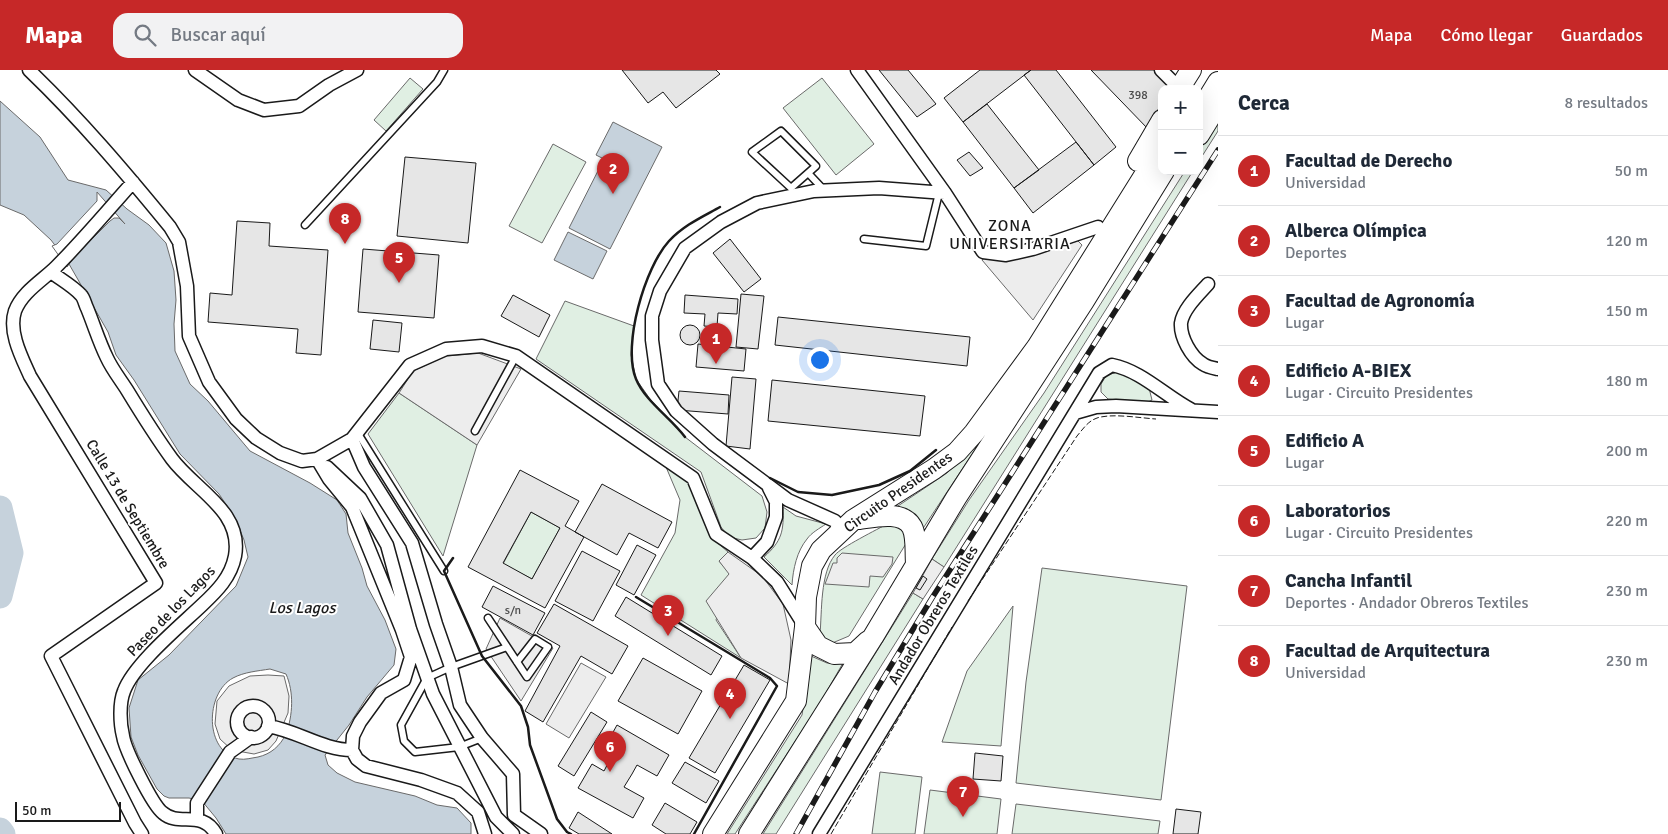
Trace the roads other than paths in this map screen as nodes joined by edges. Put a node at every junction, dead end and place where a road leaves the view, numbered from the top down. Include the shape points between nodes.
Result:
1 (29, 70) edge
2 (195, 70) edge
3 (357, 70) edge
4 (444, 70) edge
5 (858, 70) edge
6 (1161, 70) edge
7 (1191, 70) edge
8 (1210, 70) edge
9 (1218, 82) edge
10 (1175, 85) edge
11 (1182, 85) edge
12 (1201, 85) edge
13 (1218, 104) edge
14 (1203, 106) edge
15 (1158, 127) edge
16 (1202, 130) edge
17 (1158, 154) edge
18 (808, 173) junction
19 (1162, 175) edge
20 (1176, 175) edge
21 (129, 186) junction
22 (824, 190) junction
23 (942, 193) junction
24 (305, 225) dead end
25 (1098, 227) junction
26 (864, 239) dead end
27 (54, 269) junction
28 (1208, 284) dead end
29 (516, 356) junction
30 (1218, 369) edge
31 (1192, 410) junction
32 (1218, 412) edge
33 (1076, 413) junction
34 (475, 431) dead end
35 (354, 435) junction
36 (317, 459) junction
37 (934, 469) junction
38 (768, 485) junction
39 (956, 498) junction
40 (847, 526) junction
41 (752, 558) junction
42 (916, 563) junction
43 (444, 570) dead end
44 (488, 618) dead end
45 (805, 627) junction
46 (873, 637) junction
47 (507, 647) junction
48 (517, 662) junction
49 (451, 667) junction
50 (427, 678) junction
51 (268, 726) junction
52 (251, 738) junction
53 (482, 738) junction
54 (459, 747) junction
55 (352, 750) junction
56 (197, 819) junction
57 (142, 834) edge
58 (216, 834) edge
59 (485, 834) edge
60 (513, 834) edge
61 (541, 834) edge
62 (713, 834) edge
63 (749, 834) edge
64 (818, 834) edge

1 - 21 street via 63,102
2 - 3 street via 238,100 264,110 299,106
4 - 24 lane via 437,82
5 - 23 street
6 - 10 street
7 - 11 main road
8 - 12 main road
9 - 14 main road
13 - 16 main road
15 - 25 main road
17 - 37 main road, Circuito Presidentes via 1037,347 974,433 957,452
18 - 18 lane via 791,188 752,152 781,131 816,166
18 - 22 lane
19 - 39 main road, Circuito Presidentes
20 - 39 main road via 1104,293 1013,427
21 - 27 street
21 - 36 street via 170,227 179,242 187,286 189,336 209,382 236,419 256,438 280,453 302,461
22 - 23 street via 879,188
22 - 38 street via 757,203 721,222 685,248 660,291 652,316 658,384 676,411 713,444
23 - 25 street via 983,252 1006,255 1034,249
23 - 26 lane via 926,246
25 - 37 main road via 1021,347
27 - 56 street, Paseo de los Lagos via 82,296 107,358 173,461 216,502 237,538 228,577 131,676 123,693 123,736 128,754 150,795 162,813 175,819
27 - 57 street, Calle 13 de Septiembre via 23,298 16,311 13,324 19,350 30,376 156,583 52,656
28 - 30 street via 1191,302 1181,322 1190,352 1203,365
29 - 34 lane
29 - 35 street via 482,346 446,349 410,365
29 - 41 street via 693,478 716,534
31 - 32 street
31 - 33 street via 1116,406
31 - 33 street, Andador Obreros Textiles via 1126,368 1112,365 1099,373
33 - 64 street, Andador Obreros Textiles
35 - 36 street
35 - 43 lane
35 - 49 street via 364,467 412,543
36 - 50 street via 360,498 387,546
36 - 55 street via 352,506 410,657 404,680 381,693 360,722 353,736
37 - 40 main road, Circuito Presidentes
38 - 40 street via 788,500
38 - 41 street via 776,502 776,517 767,542
39 - 42 main road, Circuito Presidentes
40 - 42 main road via 886,516 902,518 911,526
40 - 45 main road, Circuito Presidentes via 821,550 812,566
41 - 45 street via 777,582
42 - 46 main road, Circuito Presidentes
44 - 47 lane
45 - 46 main road via 818,646 834,654 855,653
45 - 62 main road, Circuito Presidentes via 796,701
46 - 63 main road, Circuito Presidentes
47 - 48 lane
47 - 49 lane
48 - 48 lane via 527,678 548,647 535,640
49 - 50 lane
49 - 53 street via 460,705
50 - 54 street
50 - 54 lane via 401,725 404,741 415,752
51 - 52 street via 264,734
51 - 52 street via 268,716 261,708 250,706 245,709 238,722 241,732
51 - 55 street via 338,750
52 - 56 street via 230,752 197,803
53 - 54 lane
53 - 61 street via 513,774 514,815
54 - 60 street via 496,817
55 - 59 street via 366,766 457,793 478,812
56 - 58 street via 213,828

